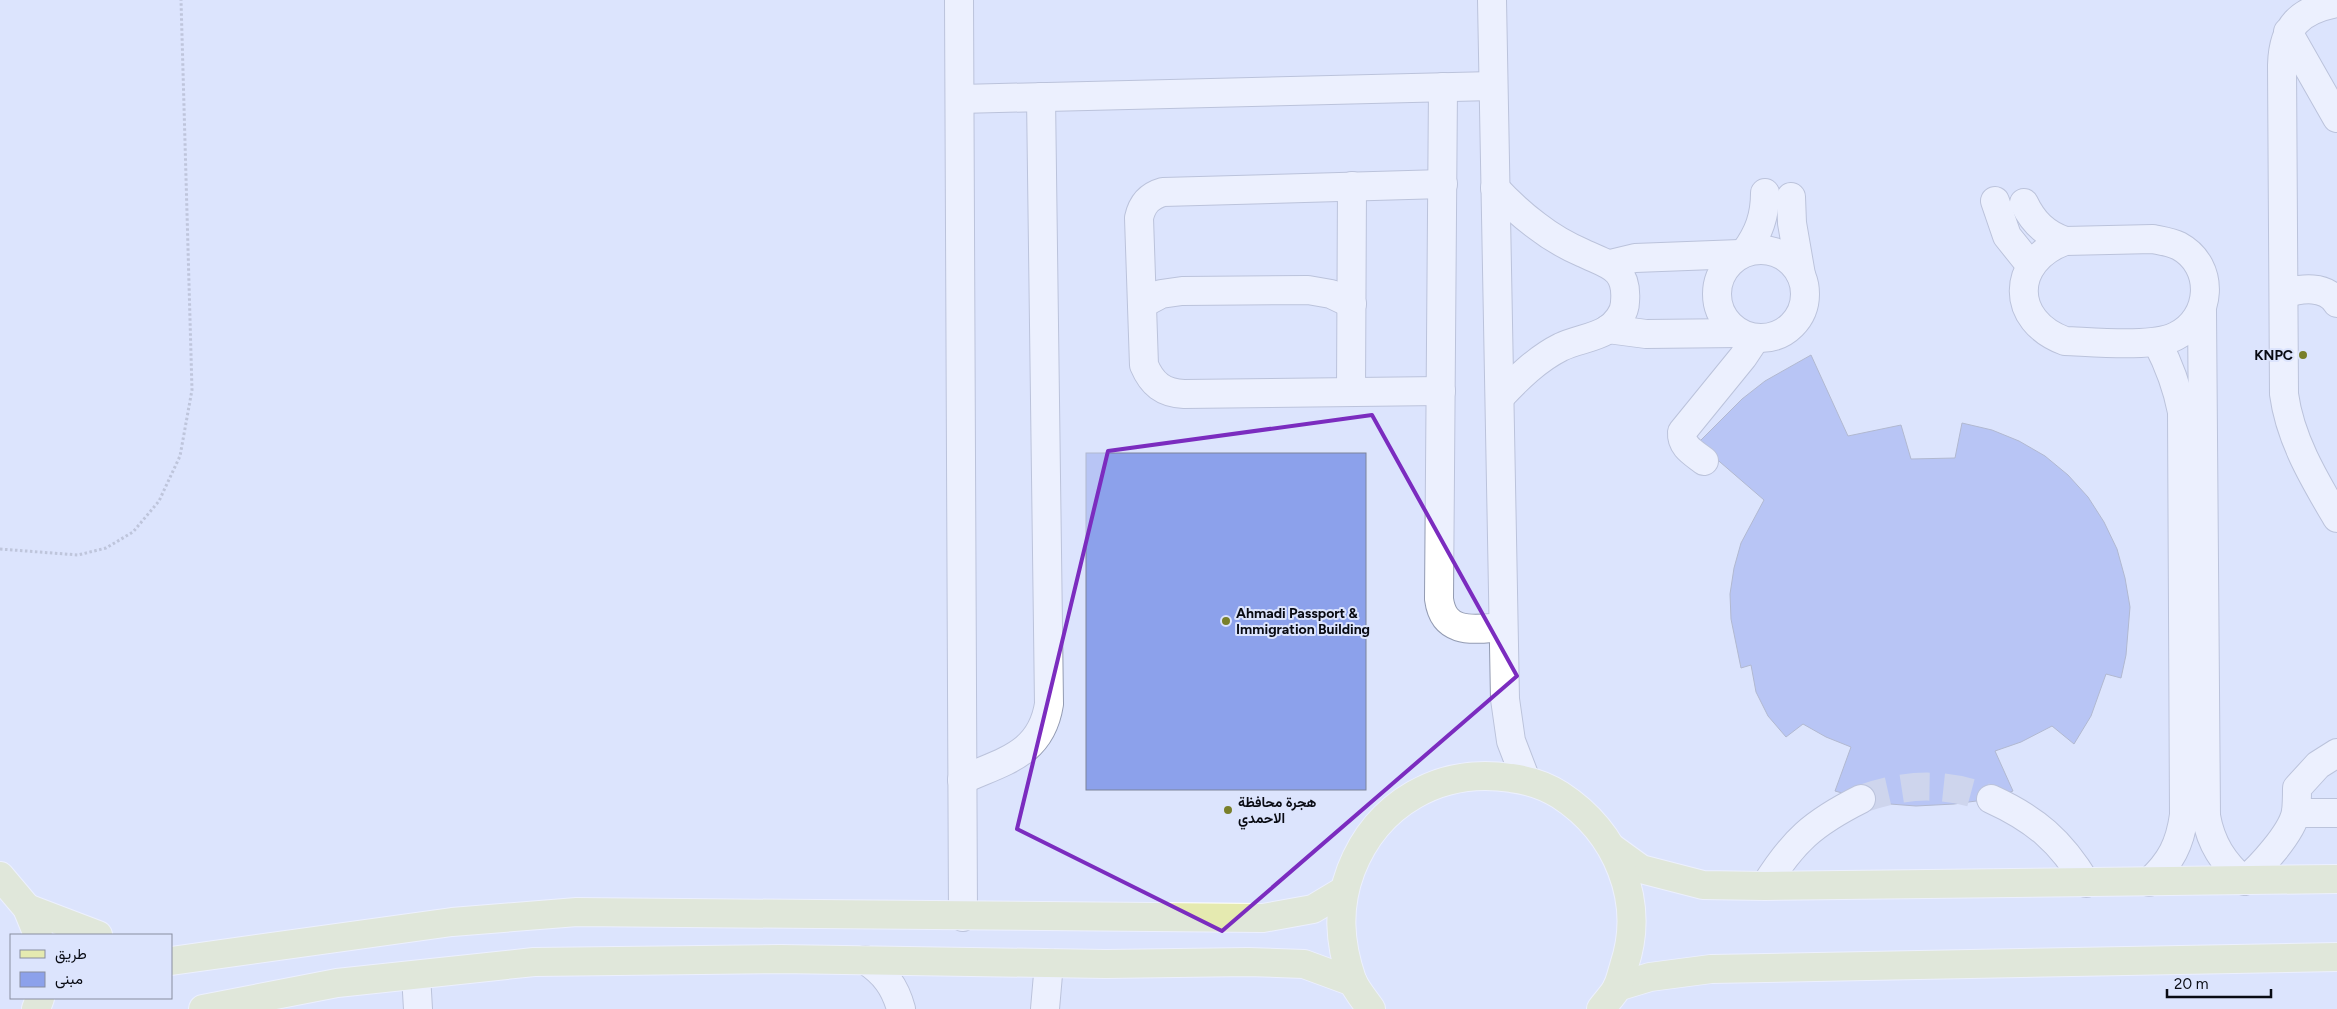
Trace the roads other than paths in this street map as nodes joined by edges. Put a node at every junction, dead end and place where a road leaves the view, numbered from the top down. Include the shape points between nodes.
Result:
1 (959, 0) edge
2 (1492, 0) edge
3 (2337, 3) edge
4 (2288, 32) junction
5 (1493, 86) junction
6 (1443, 87) junction
7 (1041, 97) junction
8 (960, 99) junction
9 (2337, 118) edge
10 (1442, 184) junction
11 (1352, 186) junction
12 (1495, 188) junction
13 (1995, 201) dead end
14 (2024, 203) dead end
15 (2065, 242) junction
16 (1743, 253) junction
17 (1610, 264) junction
18 (2031, 266) junction
19 (1722, 274) junction
20 (1801, 275) junction
21 (2284, 294) junction
22 (2337, 303) edge
23 (1142, 304) junction
24 (1352, 304) junction
25 (2202, 311) junction
26 (1608, 329) junction
27 (1739, 330) junction
28 (2156, 342) junction
29 (1441, 391) junction
30 (1351, 392) junction
31 (1500, 397) junction
32 (1704, 461) dead end
33 (2337, 518) edge
34 (1503, 627) junction
35 (2337, 753) edge
36 (962, 780) junction
37 (1526, 780) junction
38 (1861, 799) tunnel mouth
39 (1991, 799) tunnel mouth
40 (2296, 813) junction
41 (2337, 813) edge
42 (1612, 848) junction
43 (0, 876) edge
44 (2337, 879) edge
45 (2244, 881) junction
46 (2149, 882) junction
47 (2086, 883) junction
48 (1765, 886) junction
49 (1343, 891) junction
50 (28, 908) junction
51 (963, 917) junction
52 (38, 934) edge
53 (95, 934) edge
54 (2337, 957) edge
55 (865, 960) junction
56 (172, 961) edge
57 (1049, 963) junction
58 (416, 975) junction
59 (1353, 982) junction
60 (1617, 987) junction
61 (203, 1009) edge
62 (418, 1009) edge
63 (900, 1009) edge
64 (1045, 1009) edge
65 (1370, 1009) edge
66 (1601, 1009) edge

1 - 8 street
2 - 5 street
3 - 4 street via 2318,7 2301,16
4 - 9 street
4 - 21 street via 2282,48
5 - 6 street
5 - 12 street
6 - 7 street
6 - 10 street
7 - 8 street
7 - 36 street via 1050,704 1035,742 1024,751
8 - 36 street
10 - 11 street
10 - 29 street
11 - 23 street via 1163,192 1154,195 1146,201 1139,218
11 - 24 street
12 - 17 street via 1536,226 1568,246
12 - 31 street
13 - 18 street via 2007,236
14 - 15 street via 2036,223
15 - 18 street via 2045,251
15 - 25 street via 2154,239 2180,247 2200,267 2205,296
16 - 17 street via 1635,258
16 - 19 street via 1729,263
16 - 20 street via 1758,250 1784,255
16 - 20 street via 1761,225 1765,209 1778,195 1792,223
17 - 19 street via 1659,274
17 - 26 street via 1626,290 1625,305 1619,319
18 - 28 street via 2025,284 2025,304 2040,328 2052,336 2065,341
19 - 27 street via 1716,296
20 - 27 street via 1805,302 1793,326 1769,339
21 - 22 street via 2311,289 2328,294
21 - 33 street via 2286,408 2291,428 2313,478
23 - 24 street via 1161,294 1182,291 1308,290 1331,294
23 - 30 street via 1144,365 1154,384 1163,390 1184,394
24 - 30 street
25 - 28 street via 2192,326 2175,337
25 - 45 street via 2206,816 2208,830 2220,856
26 - 27 street via 1646,334
26 - 31 street via 1538,361
27 - 32 street via 1743,357 1682,432 1687,448
28 - 46 street via 2169,364 2177,388 2182,421 2184,815 2182,834 2175,852
29 - 30 street
29 - 34 street via 1440,608 1450,622 1466,630
31 - 34 street
34 - 37 street via 1507,720
35 - 40 street via 2318,765 2297,788
36 - 51 street
37 - 42 main road via 1559,794 1582,812
37 - 49 main road via 1487,774 1449,779 1413,794 1383,817 1360,848
38 - 48 street via 1831,814 1805,834 1783,858
39 - 47 street via 2014,809 2054,838
40 - 41 street
40 - 45 street via 2286,835
42 - 48 main road via 1641,870 1703,885
42 - 60 main road via 1627,881 1632,916 1629,953
43 - 50 main road
44 - 45 main road
45 - 46 main road
46 - 47 main road
47 - 48 main road
49 - 51 main road via 1313,909 1263,918
49 - 59 main road via 1341,937
50 - 52 main road
50 - 53 main road
51 - 56 main road via 577,912 452,922
54 - 60 main road via 1711,969 1650,977
55 - 57 main road
55 - 58 main road via 534,962
55 - 63 street via 889,980
57 - 59 main road via 1304,964
57 - 64 street
58 - 61 main road via 337,983
58 - 62 street
59 - 65 main road
60 - 66 main road

